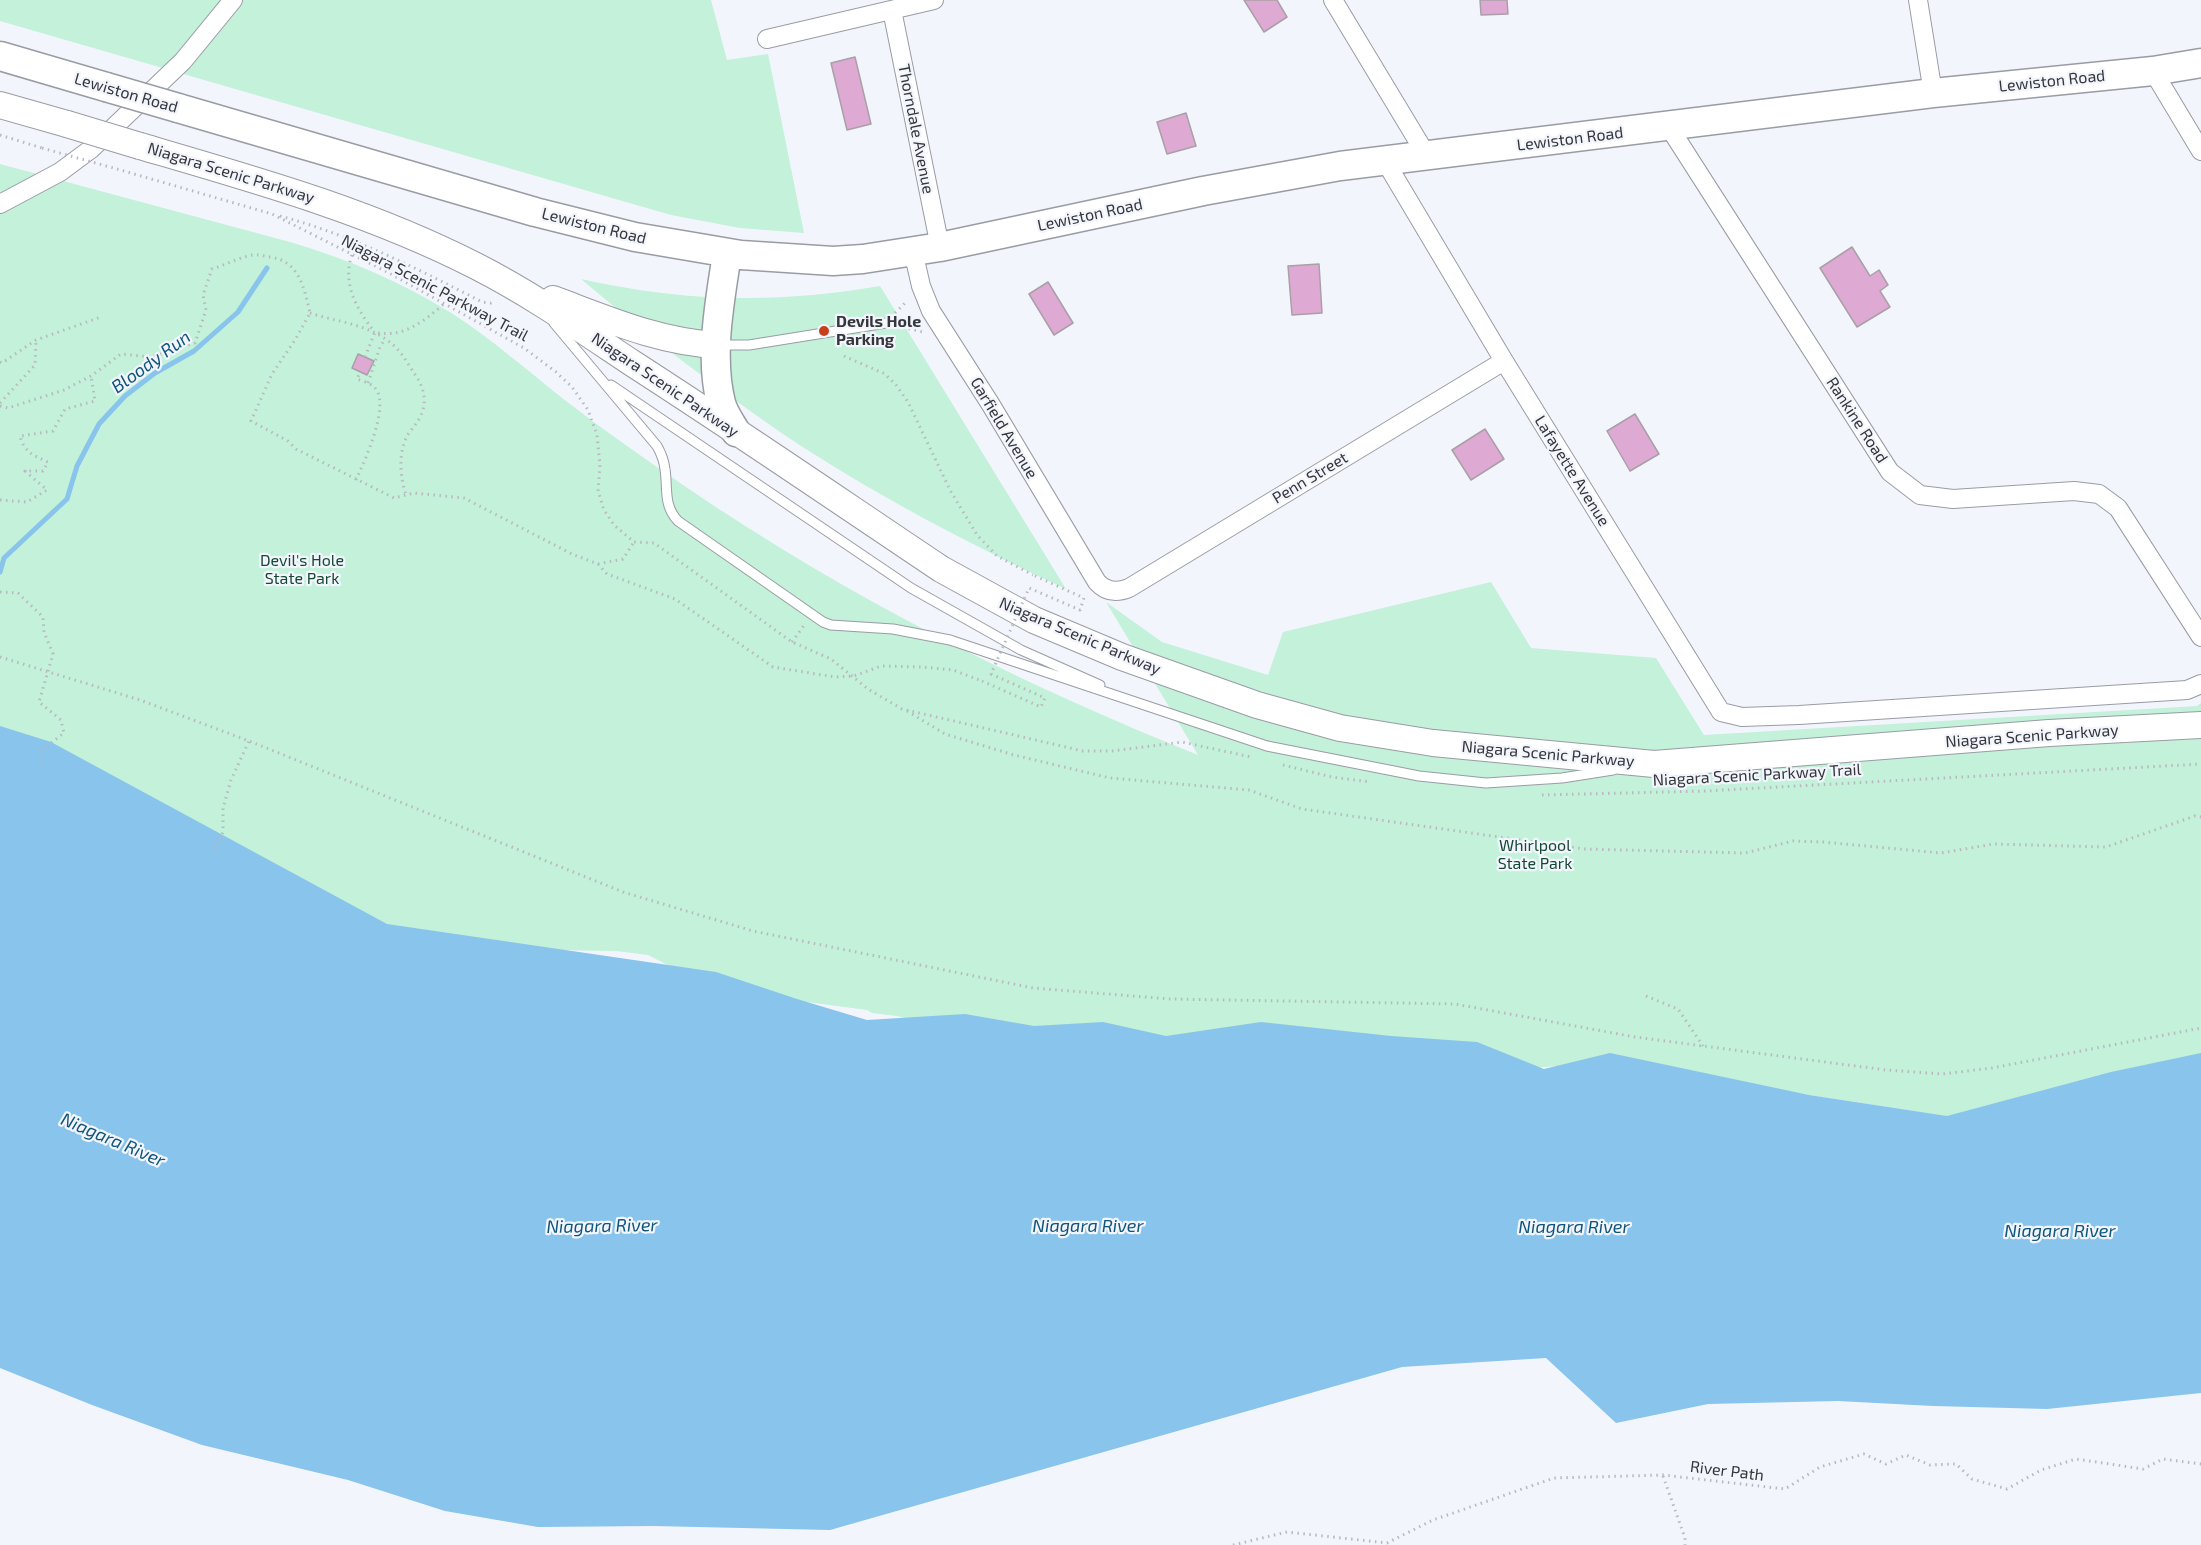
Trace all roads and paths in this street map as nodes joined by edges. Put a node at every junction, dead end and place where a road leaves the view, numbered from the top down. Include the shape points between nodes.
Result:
1 (233, 0) edge
2 (934, 0) edge
3 (1333, 0) edge
4 (1918, 0) edge
5 (892, 10) junction
6 (768, 39) dead end
7 (0, 56) edge
8 (2201, 63) edge
9 (2153, 70) junction
10 (1933, 93) junction
11 (0, 105) edge
12 (1669, 127) junction
13 (0, 135) edge
14 (2201, 151) edge
15 (1427, 156) junction
16 (1385, 161) junction
17 (0, 204) edge
18 (273, 214) junction
19 (926, 249) junction
20 (727, 254) junction
21 (352, 255) junction
22 (505, 281) junction
23 (921, 286) junction
24 (534, 299) junction
25 (445, 303) junction
26 (310, 313) junction
27 (101, 317) dead end
28 (886, 323) junction
29 (375, 332) junction
30 (948, 338) junction
31 (385, 339) junction
32 (36, 340) junction
33 (717, 345) junction
34 (844, 356) dead end
35 (365, 357) dead end
36 (1504, 361) junction
37 (0, 362) edge
38 (360, 372) dead end
39 (91, 376) junction
40 (602, 379) junction
41 (368, 383) junction
42 (0, 405) edge
43 (736, 432) junction
44 (356, 480) junction
45 (406, 495) junction
46 (0, 500) edge
47 (634, 542) junction
48 (598, 564) junction
49 (1114, 591) joint
50 (0, 592) edge
51 (812, 615) junction
52 (2201, 637) edge
53 (792, 642) junction
54 (0, 657) edge
55 (47, 671) junction
56 (854, 676) junction
57 (2201, 684) edge
58 (1147, 707) junction
59 (902, 709) junction
60 (2201, 725) edge
61 (249, 741) junction
62 (1254, 758) dead end
63 (42, 763) dead end
64 (1276, 763) dead end
65 (1654, 764) junction
66 (2201, 764) edge
67 (1378, 783) dead end
68 (1538, 795) dead end
69 (2201, 817) edge
70 (214, 850) dead end
71 (1646, 996) dead end
72 (2201, 1028) edge
73 (1703, 1046) junction
74 (2201, 1464) edge
75 (1663, 1476) junction
76 (1233, 1545) edge
77 (1685, 1545) edge

1 - 17 street via 183,61 91,149 60,172
2 - 5 street
3 - 15 street
4 - 10 street
5 - 6 street
5 - 19 street, Thorndale Avenue
7 - 20 main road, Lewiston Road, bridge via 559,218
8 - 9 main road, Lewiston Road
9 - 10 main road, Lewiston Road
9 - 14 street
10 - 12 main road, Lewiston Road
11 - 22 main road, Niagara Scenic Parkway, bridge via 296,191 363,215
12 - 15 main road, Lewiston Road
12 - 52 street, Rankine Road via 1890,472 1920,495 1953,499 2074,491 2099,494 2118,508
13 - 18 path, Niagara Scenic Parkway Trail, bridge
15 - 16 main road, Lewiston Road
16 - 19 main road, Lewiston Road via 1242,183
16 - 36 street, Lafayette Avenue
18 - 21 path, Niagara Scenic Parkway Trail
18 - 22 path via 324,228 380,251 482,302 496,300
19 - 20 main road, Lewiston Road via 833,261
19 - 23 street, Garfield Avenue
20 - 33 main road
21 - 25 path, Niagara Scenic Parkway Trail
21 - 29 path via 349,288
22 - 24 main road, Niagara Scenic Parkway
22 - 33 main road via 666,339
23 - 28 path
23 - 30 street, Garfield Avenue
24 - 40 lane
24 - 43 main road, Niagara Scenic Parkway
25 - 29 path via 408,330
25 - 47 path, Niagara Scenic Parkway Trail via 524,348 582,398 597,435 598,491 604,510
26 - 29 path
26 - 39 path via 294,267 280,259 253,254 212,269 203,295 206,310 195,343 151,357 121,354
26 - 44 path via 272,374 251,421
27 - 32 path
28 - 30 path
28 - 33 lane via 749,345
29 - 31 path
29 - 35 path
30 - 49 street, Garfield Avenue via 1097,582
31 - 41 path
31 - 45 path via 417,377 425,399 419,420 407,436 402,457 401,479
32 - 37 path
32 - 42 path via 35,365
33 - 43 main road via 722,404
34 - 56 path, bridge via 885,374 896,385 950,490 977,535 997,556 1084,598 1080,610 1029,588 991,674 1045,698 1041,707 953,670 881,666
36 - 49 street, Penn Street via 1129,588
36 - 57 street, Lafayette Avenue via 1720,712 1742,717 1799,715 2187,690
38 - 41 path via 357,379
39 - 42 path via 64,390 8,408
39 - 46 path via 94,401 65,409 53,431 20,436 30,454 48,462 43,471 25,471 47,490 27,502
40 - 51 lane via 657,446 672,515
40 - 58 lane via 911,588 1021,650
41 - 44 path via 377,392 377,421
43 - 65 main road, Niagara Scenic Parkway via 941,570 1034,620 1122,657 1257,705 1340,728 1433,743
44 - 45 path via 394,498
45 - 48 path via 464,498
47 - 48 path via 623,559
47 - 53 path, Niagara Scenic Parkway Trail via 654,543
48 - 56 path via 607,574 675,599 773,667 835,677
50 - 55 path via 18,593 43,617 53,654
51 - 53 path
51 - 58 lane via 831,625 893,629 950,640
53 - 56 path, Niagara Scenic Parkway Trail via 831,658
54 - 55 path
55 - 61 path via 140,700
55 - 63 path via 39,702 61,720 64,733 42,750
56 - 59 path, Niagara Scenic Parkway Trail
58 - 65 lane via 1268,746 1419,776 1486,783 1562,778
59 - 62 path, Niagara Scenic Parkway Trail via 1083,752 1182,742
59 - 69 path via 945,734 1110,778 1249,790 1302,809 1584,849 1745,853 1793,841 1941,853 1993,844 2106,847
60 - 65 main road, Niagara Scenic Parkway
61 - 70 path via 231,780 223,808 223,832
61 - 73 path via 623,892 753,931 1033,988 1170,999 1455,1004
64 - 67 path
66 - 68 path, Niagara Scenic Parkway Trail via 1705,791
71 - 73 path via 1678,1009
72 - 73 path via 1942,1074
74 - 75 path, River Path via 2163,1459 2143,1468 2076,1460 2041,1470 2007,1489 1972,1479 1956,1464 1930,1465 1906,1455 1886,1464 1864,1454 1820,1467 1785,1489
75 - 76 path, River Path via 1554,1478 1433,1520 1387,1543 1287,1532
75 - 77 path

